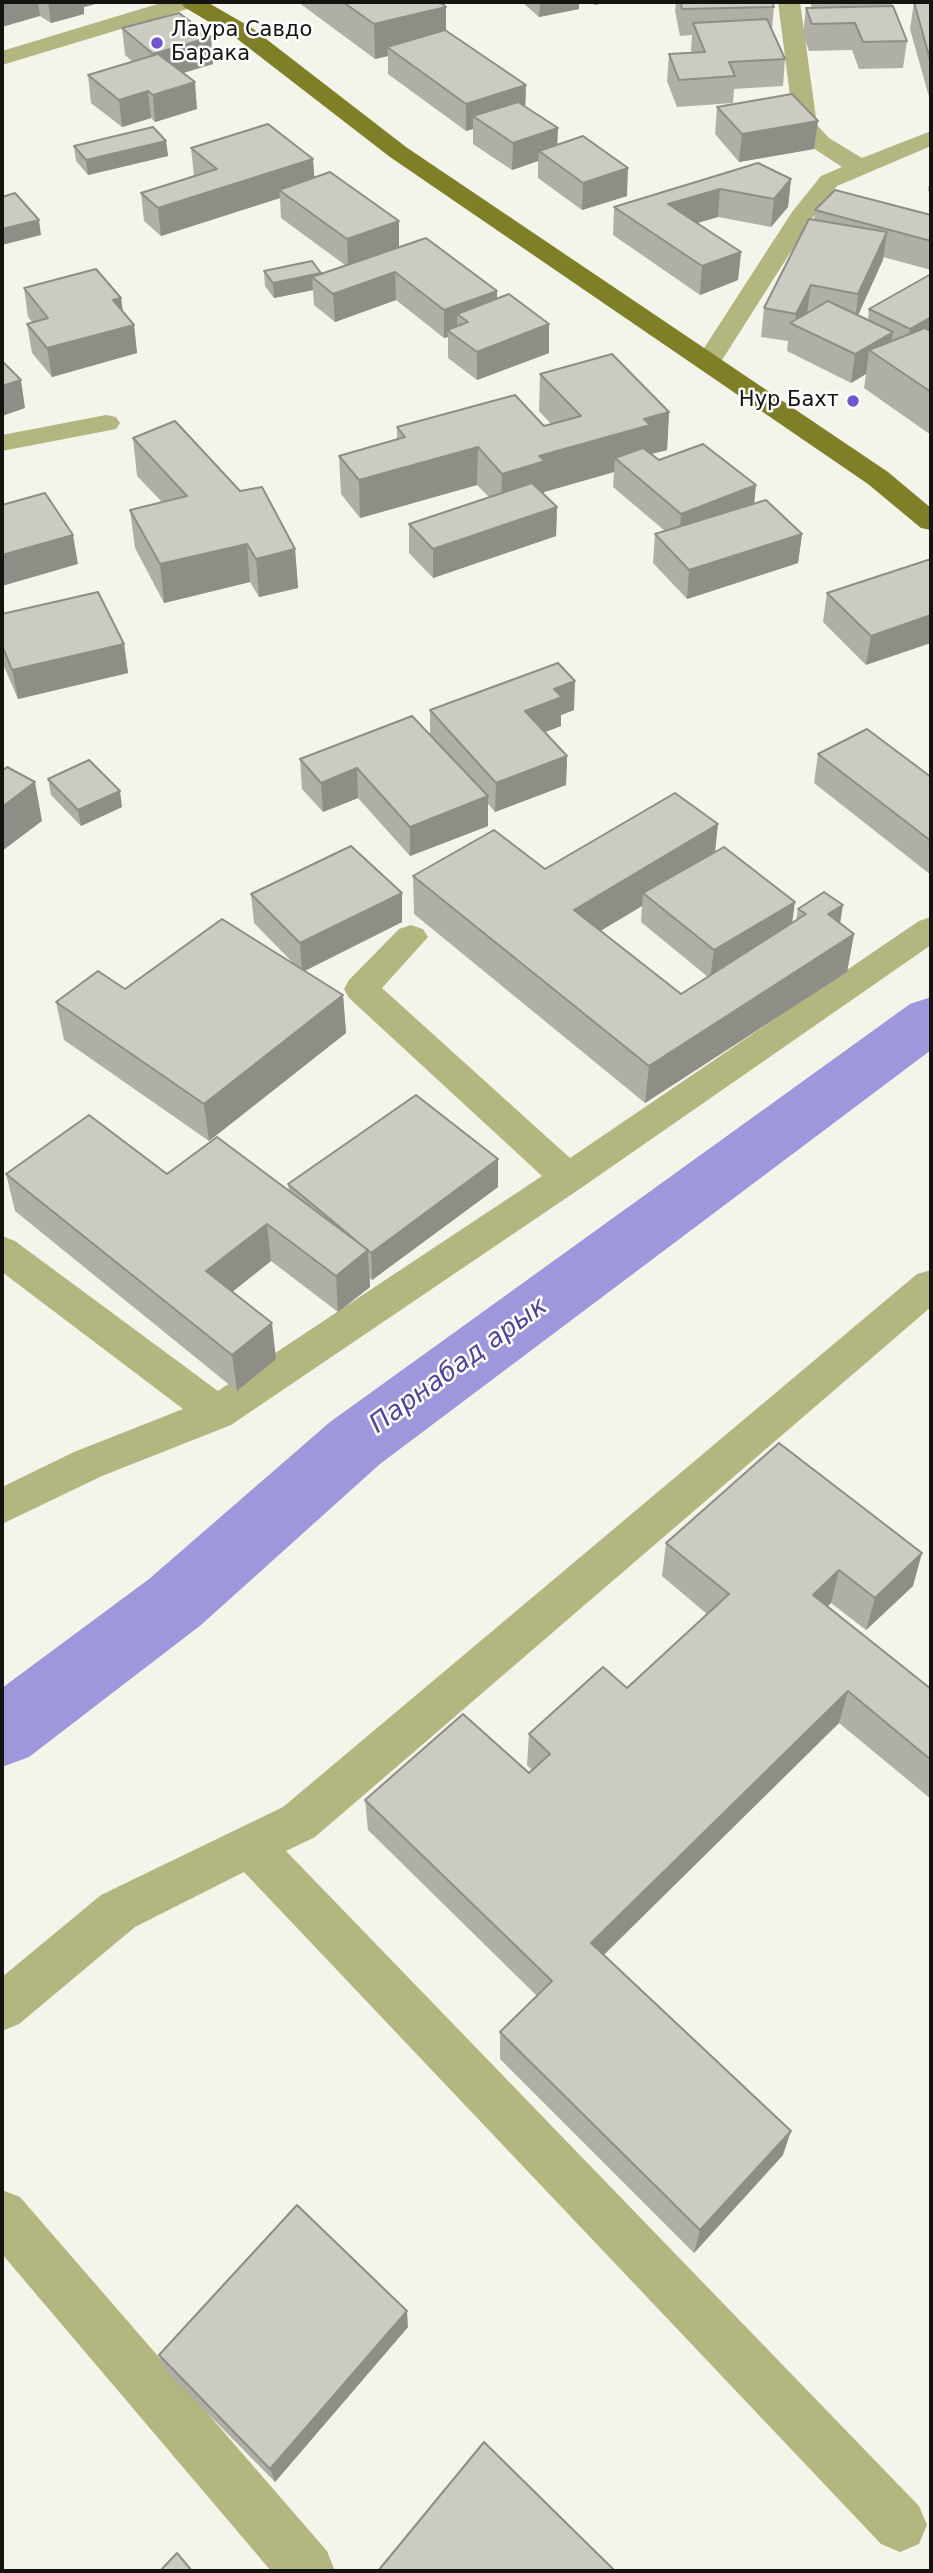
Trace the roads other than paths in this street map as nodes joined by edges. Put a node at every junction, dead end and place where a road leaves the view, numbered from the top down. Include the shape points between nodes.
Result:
1 (186, 2) edge
2 (192, 2) edge
3 (789, 2) edge
4 (2, 58) edge
5 (931, 138) edge
6 (861, 168) junction
7 (708, 362) junction
8 (106, 423) dead end
9 (2, 443) edge
10 (931, 522) edge
11 (931, 929) edge
12 (411, 937) dead end
13 (568, 1178) junction
14 (2, 1251) edge
15 (931, 1285) edge
16 (217, 1413) junction
17 (2, 1507) edge
18 (250, 1846) junction
19 (2, 2007) edge
20 (2, 2215) edge
21 (900, 2525) dead end
22 (307, 2571) edge

1 - 4 street
2 - 7 main road via 244,33 398,152
3 - 6 street via 806,127 821,143
5 - 6 street
6 - 7 street via 829,181
7 - 10 main road via 878,478
8 - 9 street
11 - 13 street
12 - 13 street via 361,989
13 - 16 street
14 - 16 street
15 - 18 street via 299,1822
16 - 17 street via 88,1464
18 - 19 street via 118,1911
18 - 21 street
20 - 22 street

